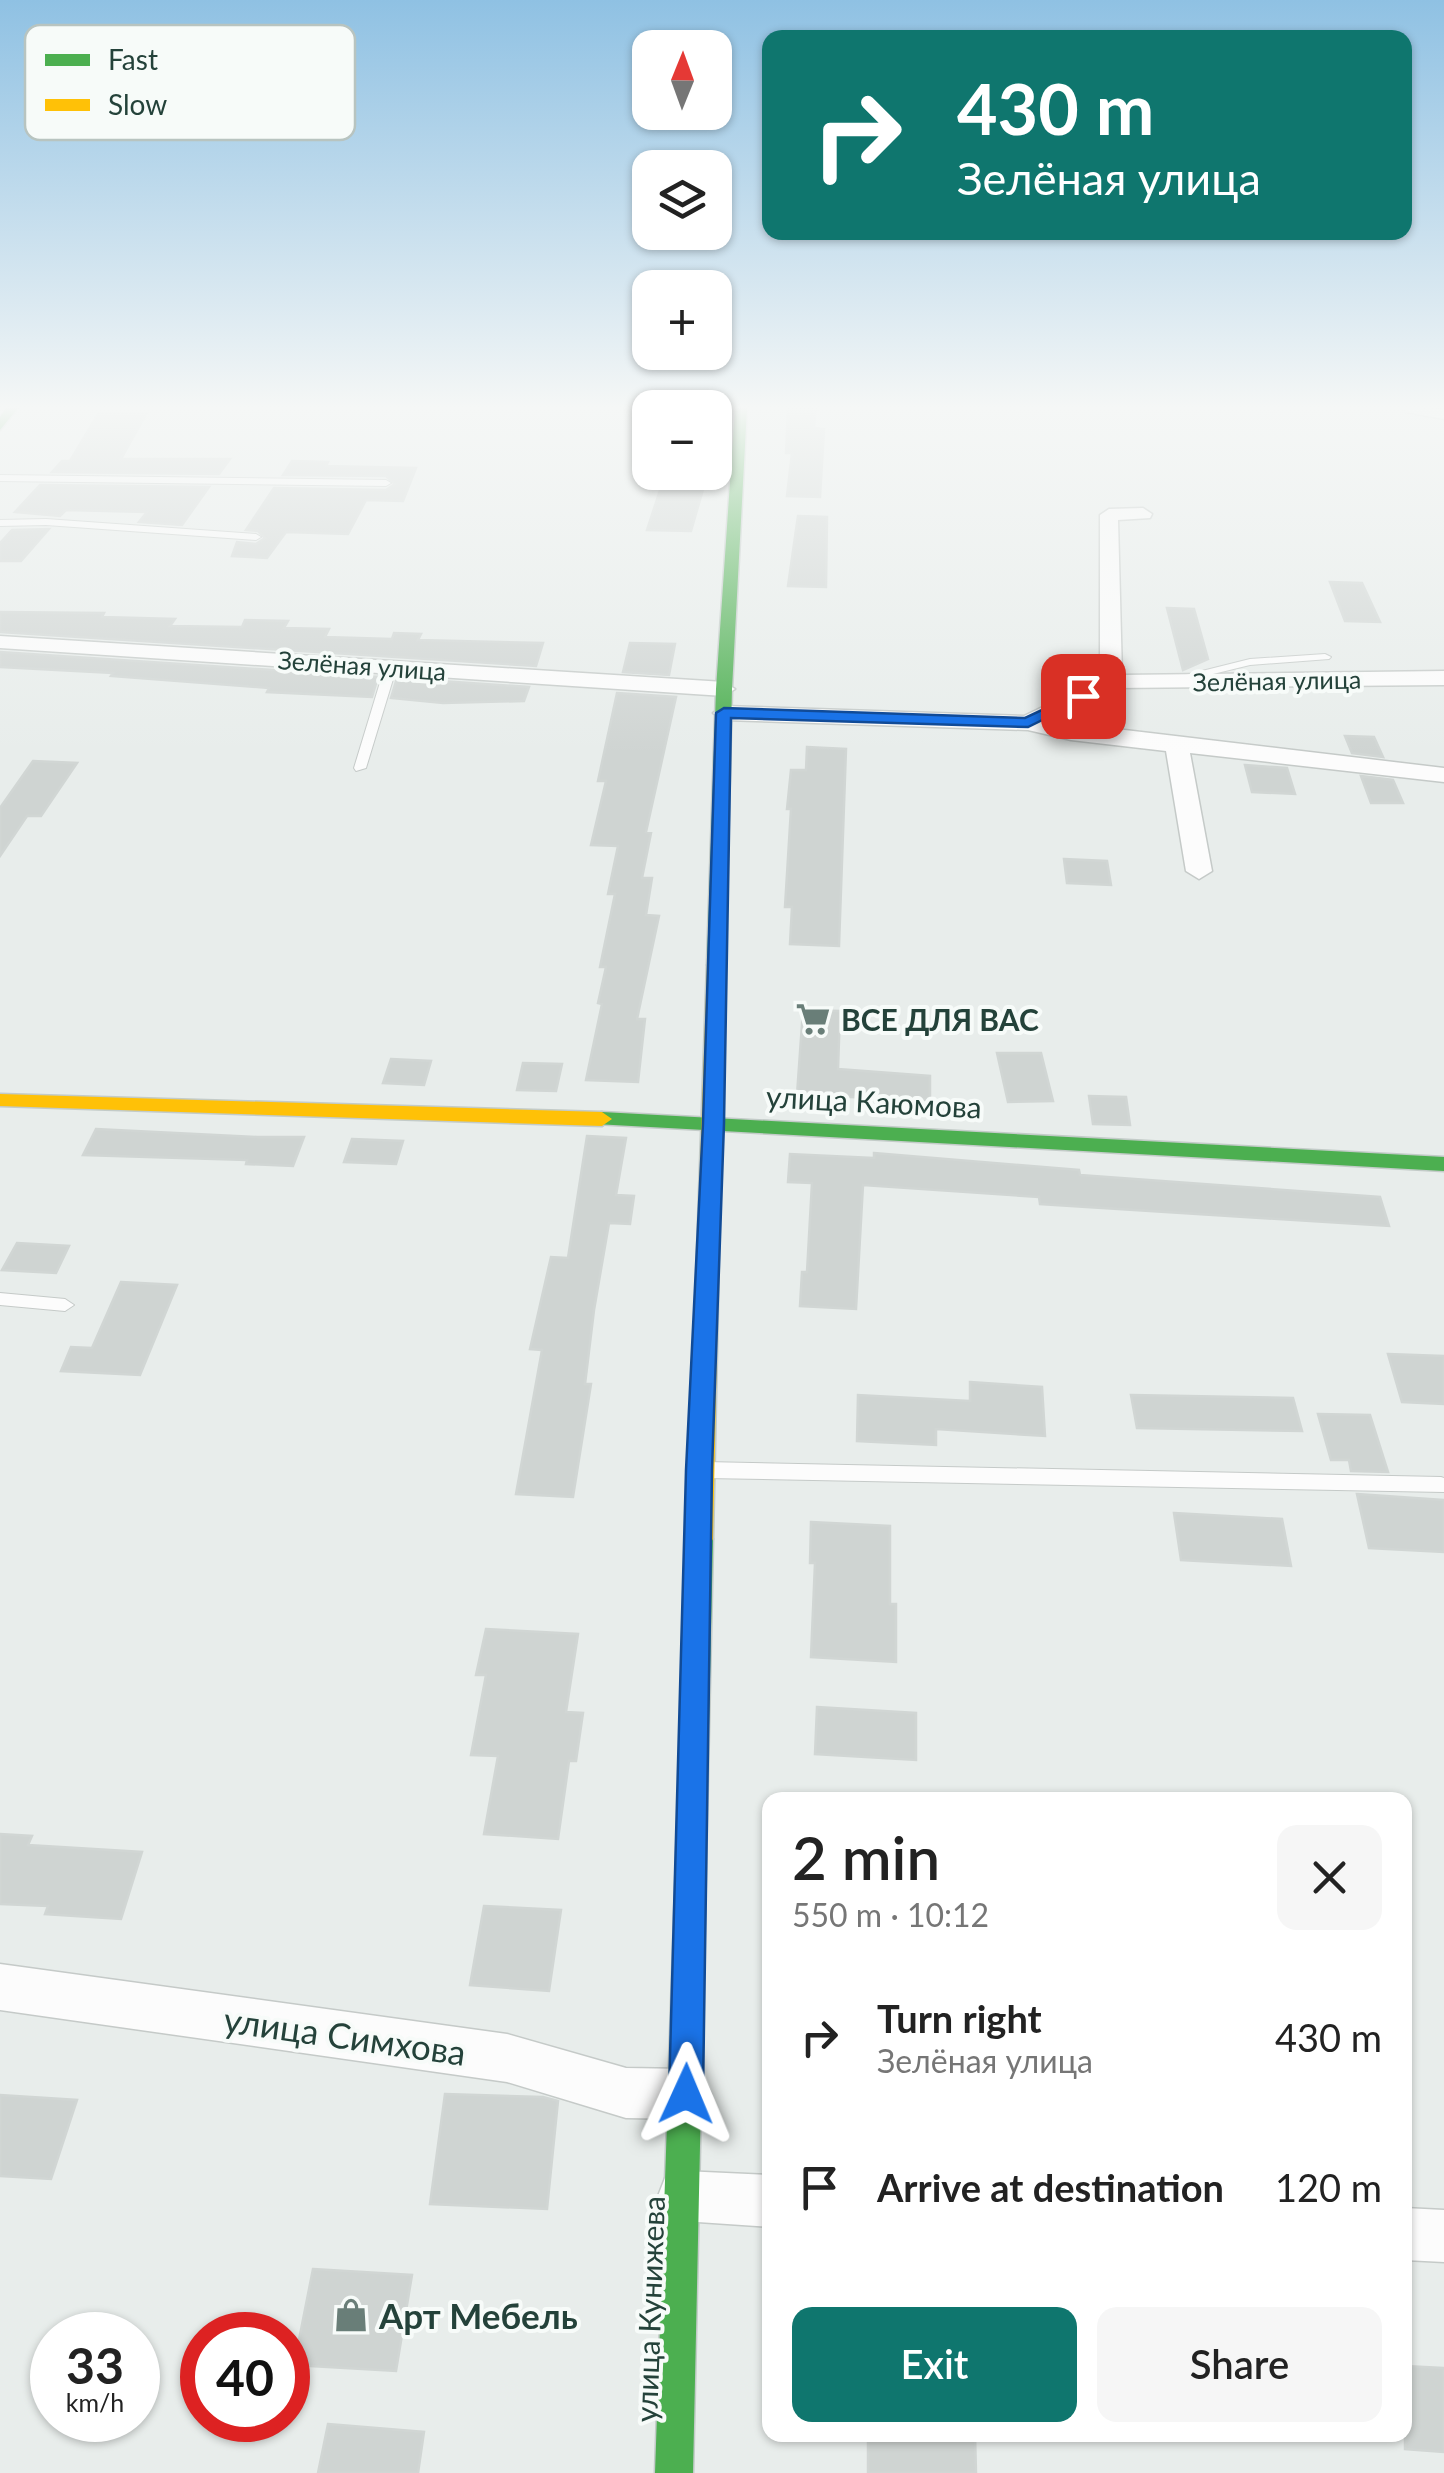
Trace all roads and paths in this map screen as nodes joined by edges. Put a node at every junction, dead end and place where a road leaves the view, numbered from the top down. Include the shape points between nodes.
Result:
1 (66, 523) edge
2 (734, 523) edge
3 (1110, 523) edge
4 (256, 537) dead end
5 (0, 642) edge
6 (1325, 657) dead end
7 (392, 666) junction
8 (1444, 678) edge
9 (1111, 682) junction
10 (1166, 682) junction
11 (724, 701) junction
12 (1028, 723) junction
13 (1176, 745) junction
14 (360, 768) dead end
15 (1444, 774) edge
16 (1199, 871) dead end
17 (0, 1100) edge
18 (714, 1123) junction
19 (1444, 1164) edge
20 (0, 1299) edge
21 (66, 1305) dead end
22 (699, 1470) junction
23 (1441, 1485) dead end
24 (0, 1987) edge
25 (686, 2094) junction
26 (683, 2196) junction
27 (762, 2200) edge
28 (1412, 2234) edge
29 (1444, 2236) edge
30 (674, 2473) edge

1 - 4 lane
2 - 11 street, улица Кунижева
3 - 9 street
5 - 7 street, Зелёная улица
6 - 10 lane via 1250,662
7 - 11 street, Зелёная улица
7 - 14 lane
8 - 10 street, Зелёная улица
9 - 10 street, Зелёная улица
9 - 12 street, Зелёная улица
11 - 12 street, Зелёная улица
11 - 18 street, улица Кунижева
12 - 13 street, Зелёная улица
13 - 15 street, Зелёная улица
13 - 16 street
17 - 18 street, улица Каюмова
18 - 19 street, улица Каюмова
18 - 22 street, улица Кунижева
20 - 21 lane
22 - 23 lane
22 - 25 street, улица Кунижева
24 - 25 street, улица Симхова via 507,2058 626,2093
25 - 26 street, улица Кунижева
26 - 27 street
26 - 30 street, улица Кунижева
28 - 29 street

